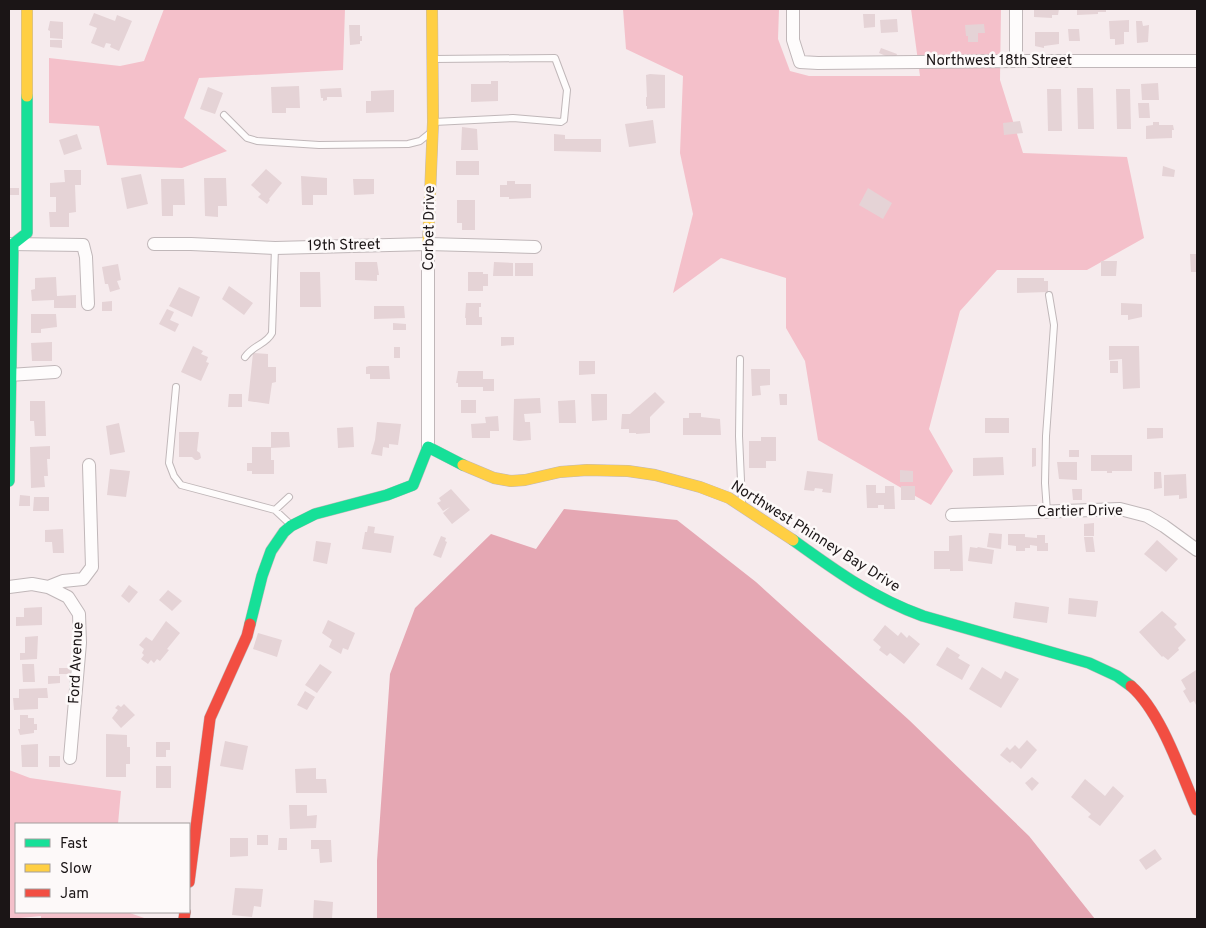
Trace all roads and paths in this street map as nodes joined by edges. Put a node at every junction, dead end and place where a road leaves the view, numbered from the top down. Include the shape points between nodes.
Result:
1 (27, 9) edge
2 (432, 9) edge
3 (793, 9) edge
4 (1016, 9) edge
5 (432, 59) junction
6 (1016, 60) junction
7 (1197, 60) edge
8 (224, 116) dead end
9 (433, 126) junction
10 (11, 244) edge
11 (154, 244) dead end
12 (428, 244) junction
13 (535, 247) dead end
14 (275, 248) junction
15 (1049, 295) dead end
16 (88, 304) dead end
17 (245, 357) dead end
18 (740, 359) dead end
19 (55, 372) dead end
20 (10, 375) edge
21 (176, 387) dead end
22 (428, 447) junction
23 (89, 466) dead end
24 (9, 481) edge
25 (289, 497) dead end
26 (742, 506) junction
27 (276, 510) junction
28 (1047, 512) junction
29 (952, 515) dead end
30 (291, 526) junction
31 (1197, 550) edge
32 (9, 587) edge
33 (48, 587) junction
34 (70, 758) dead end
35 (1197, 810) edge
36 (190, 874) edge

1 - 10 street via 27,233
2 - 5 street, Corbet Drive
3 - 6 street, Northwest 18th Street via 793,40 800,62
4 - 6 street
5 - 9 street, Corbet Drive
5 - 9 lane via 555,58 567,90 564,120 561,122 513,118
6 - 7 street, Northwest 18th Street
8 - 9 lane via 247,138 319,145 408,144 420,141
9 - 12 street, Corbet Drive
10 - 16 street via 83,245
10 - 20 street
11 - 14 street, 19th Street
12 - 13 street, 19th Street
12 - 14 street, 19th Street
12 - 22 street, Corbet Drive
14 - 17 lane via 272,333 269,340 251,348
15 - 28 lane via 1054,325 1046,436
18 - 26 lane
19 - 20 street
20 - 24 street
21 - 27 lane via 168,463 181,485
22 - 26 street, Northwest Phinney Bay Drive via 487,476 505,480 524,480 578,470 628,470 668,478 728,498
22 - 30 street via 413,485 387,495 323,510
23 - 33 street via 92,567 83,579 63,581
25 - 27 lane
26 - 35 street, Northwest Phinney Bay Drive via 874,595 902,608 1090,663 1122,678 1144,700 1157,720
27 - 30 lane
28 - 29 street, Cartier Drive
28 - 31 street, Cartier Drive via 1120,509 1147,516
30 - 36 street via 271,550 247,636 210,718
32 - 33 street via 32,584
33 - 34 street, Ford Avenue via 68,597 80,614

